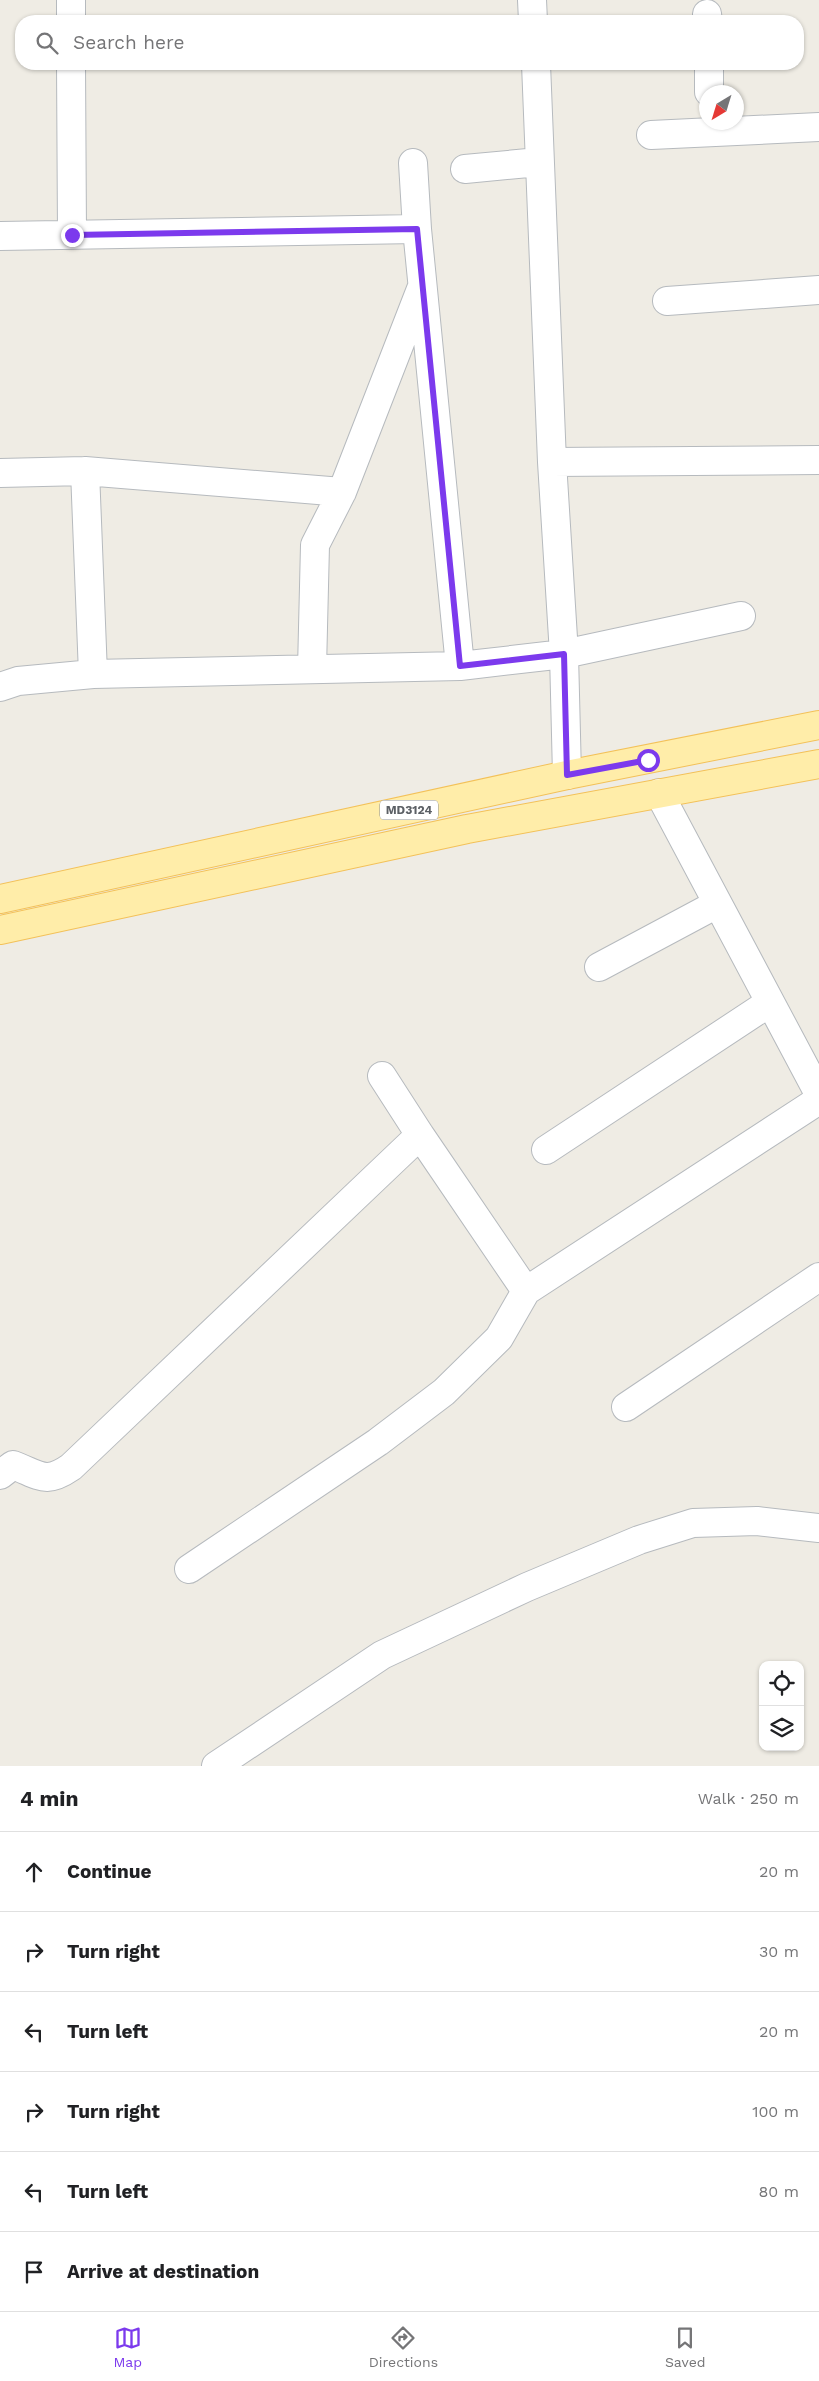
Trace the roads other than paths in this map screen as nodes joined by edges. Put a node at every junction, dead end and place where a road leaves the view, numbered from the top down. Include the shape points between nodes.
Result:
1 (71, 0) edge
2 (532, 0) edge
3 (71, 15) edge
4 (533, 15) edge
5 (71, 70) edge
6 (536, 70) edge
7 (709, 70) edge
8 (709, 85) edge
9 (744, 127) edge
10 (699, 128) edge
11 (819, 128) edge
12 (651, 135) dead end
13 (539, 162) junction
14 (413, 163) dead end
15 (465, 169) dead end
16 (417, 229) junction
17 (72, 235) junction
18 (0, 236) edge
19 (422, 284) junction
20 (819, 290) edge
21 (667, 301) dead end
22 (819, 460) edge
23 (552, 462) junction
24 (85, 471) junction
25 (0, 473) edge
26 (342, 492) junction
27 (741, 616) dead end
28 (564, 654) junction
29 (460, 666) junction
30 (312, 669) junction
31 (93, 674) junction
32 (0, 687) edge
33 (819, 725) edge
34 (819, 764) edge
35 (567, 775) junction
36 (659, 793) junction
37 (0, 899) edge
38 (717, 904) junction
39 (0, 930) edge
40 (599, 966) dead end
41 (769, 1003) junction
42 (382, 1076) dead end
43 (819, 1094) edge
44 (819, 1100) edge
45 (420, 1135) junction
46 (546, 1150) dead end
47 (819, 1277) edge
48 (526, 1291) junction
49 (626, 1407) dead end
50 (0, 1475) edge
51 (819, 1528) edge
52 (189, 1569) dead end
53 (216, 1766) edge

1 - 3 street
2 - 4 street
5 - 17 street
6 - 13 street
7 - 8 street
9 - 11 street
10 - 12 street
13 - 15 street
13 - 23 street
14 - 16 street
16 - 17 street
16 - 19 street
17 - 18 street
19 - 26 street
19 - 29 street
20 - 21 street
22 - 23 street
23 - 28 street
24 - 25 street
24 - 26 street
24 - 31 street
26 - 30 street via 315,544
27 - 28 street
28 - 29 street
28 - 35 street
29 - 30 street
30 - 31 street
31 - 32 street
33 - 35 main road, MD3124
34 - 36 main road
35 - 37 main road, MD3124
36 - 38 street
36 - 39 main road via 466,829
38 - 40 street
38 - 41 street
41 - 43 street
41 - 46 street
42 - 45 street
44 - 48 street
45 - 48 street
45 - 50 street via 71,1467 57,1477 42,1478 13,1465
47 - 49 street
48 - 52 street via 499,1338 444,1392 378,1442
51 - 53 street via 757,1521 693,1523 639,1540 527,1587 382,1655

